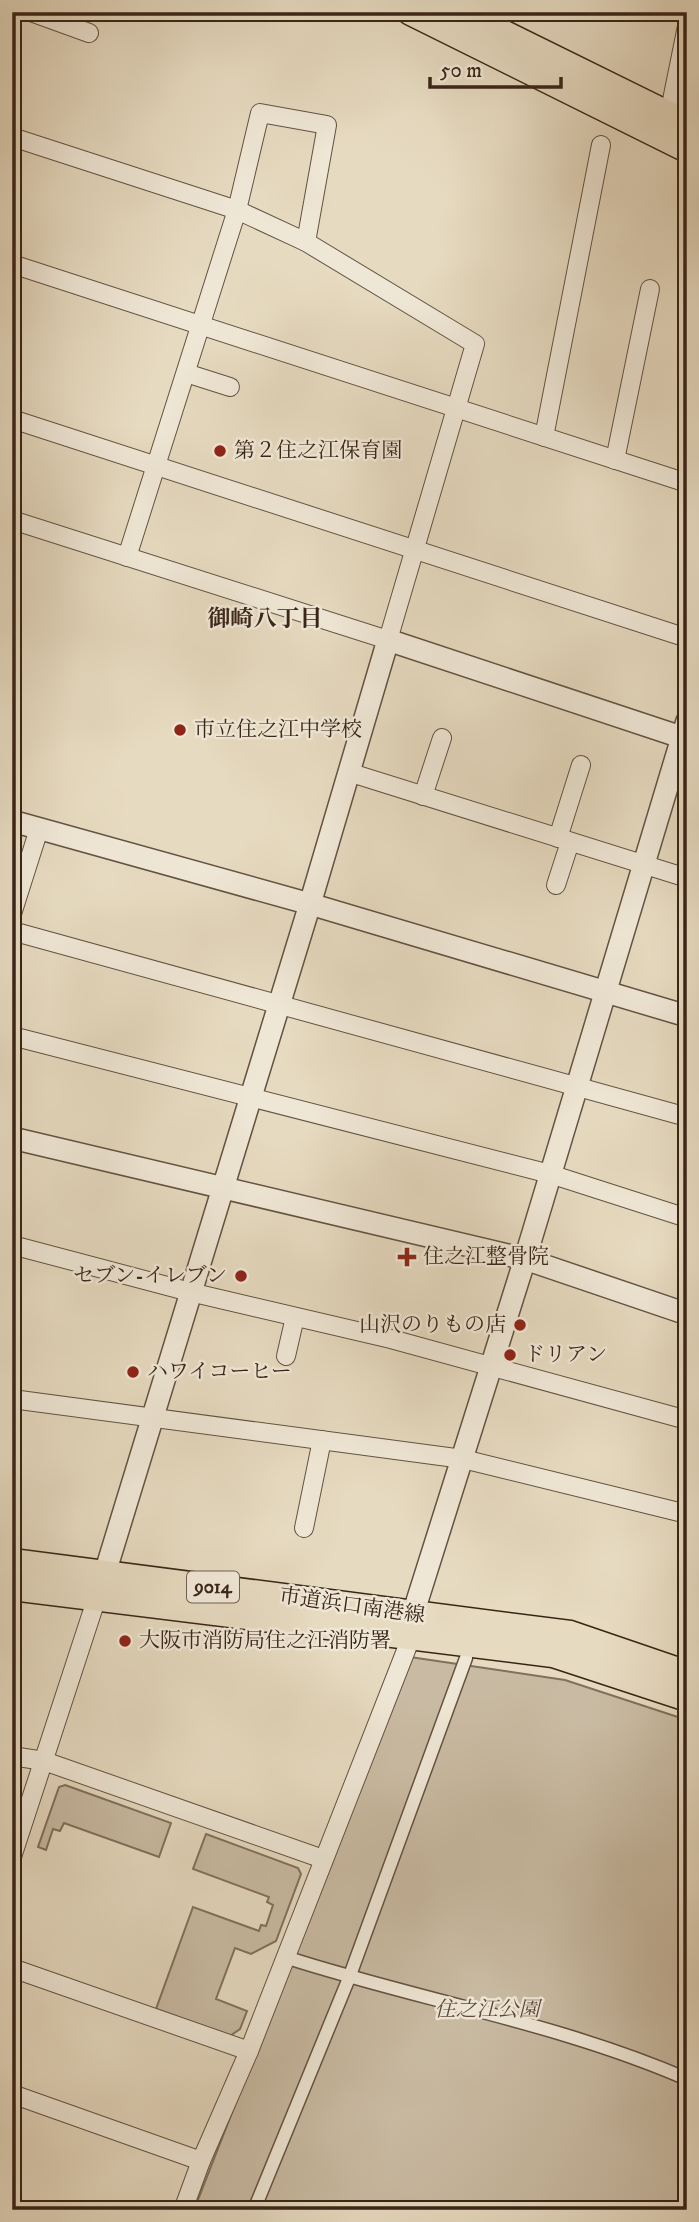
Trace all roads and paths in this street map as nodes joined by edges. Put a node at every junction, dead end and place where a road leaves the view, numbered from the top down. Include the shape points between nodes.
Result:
1 (31, 12) edge
2 (411, 12) edge
3 (460, 12) edge
4 (687, 26) edge
5 (89, 33) dead end
6 (678, 119) edge
7 (12, 137) edge
8 (601, 145) dead end
9 (687, 149) edge
10 (237, 210) junction
11 (306, 242) junction
12 (12, 264) edge
13 (650, 289) dead end
14 (201, 326) junction
15 (186, 373) junction
16 (230, 387) dead end
17 (457, 409) junction
18 (12, 419) edge
19 (544, 437) junction
20 (615, 460) junction
21 (156, 466) junction
22 (687, 483) edge
23 (12, 520) edge
24 (415, 550) junction
25 (127, 556) junction
26 (687, 638) edge
27 (388, 640) junction
28 (685, 732) edge
29 (442, 738) dead end
30 (580, 765) dead end
31 (348, 772) junction
32 (423, 796) junction
33 (12, 821) edge
34 (39, 829) junction
35 (564, 840) junction
36 (643, 865) junction
37 (687, 878) edge
38 (556, 885) dead end
39 (310, 904) junction
40 (12, 914) edge
41 (12, 931) edge
42 (605, 992) junction
43 (279, 1006) junction
44 (687, 1016) edge
45 (12, 1036) edge
46 (576, 1087) junction
47 (250, 1098) junction
48 (687, 1116) edge
49 (12, 1138) edge
50 (550, 1174) junction
51 (222, 1187) junction
52 (687, 1218) edge
53 (12, 1245) edge
54 (525, 1259) junction
55 (190, 1292) junction
56 (687, 1314) edge
57 (295, 1317) junction
58 (286, 1356) dead end
59 (491, 1367) junction
60 (12, 1399) edge
61 (152, 1417) junction
62 (687, 1420) edge
63 (323, 1440) junction
64 (463, 1459) junction
65 (687, 1514) edge
66 (304, 1528) dead end
67 (12, 1562) edge
68 (101, 1586) junction
69 (12, 1587) edge
70 (412, 1625) junction
71 (466, 1658) dead end
72 (687, 1674) edge
73 (687, 1698) edge
74 (12, 1756) edge
75 (44, 1761) junction
76 (12, 1857) edge
77 (323, 1859) junction
78 (285, 1957) junction
79 (12, 1968) edge
80 (349, 1978) junction
81 (249, 2051) junction
82 (687, 2079) edge
83 (12, 2094) edge
84 (201, 2161) junction
85 (183, 2210) edge
86 (254, 2210) edge

1 - 5 street
2 - 9 main road
3 - 6 main road
4 - 6 street
7 - 10 street
8 - 19 street
10 - 11 street
10 - 11 street via 260,113 327,125
10 - 14 street
11 - 17 street via 475,344
12 - 14 street
13 - 20 street
14 - 15 street
14 - 17 street
15 - 16 street
15 - 21 street
17 - 19 street
17 - 24 street
18 - 21 street
19 - 20 street
20 - 22 street
21 - 24 street
21 - 25 street
23 - 25 street
24 - 26 street
24 - 27 street
25 - 27 street
27 - 28 street
27 - 31 street
28 - 36 street
29 - 32 street
30 - 35 street
31 - 32 street
31 - 39 street
32 - 35 street
33 - 34 street
34 - 39 street
34 - 40 street
35 - 36 street
35 - 38 street
36 - 37 street
36 - 42 street
39 - 42 street
39 - 43 street
41 - 43 street
42 - 44 street
42 - 46 street
43 - 46 street
43 - 47 street
45 - 47 street
46 - 48 street
46 - 50 street
47 - 50 street
47 - 51 street
49 - 51 street
50 - 52 street
50 - 54 street
51 - 54 street
51 - 55 street
53 - 55 street
54 - 56 street
54 - 59 street
55 - 57 street
55 - 61 street
57 - 58 street
57 - 59 street
59 - 62 street
59 - 64 street
60 - 61 street
61 - 63 street
61 - 68 street
63 - 64 street
63 - 66 street
64 - 65 street
64 - 70 street
67 - 68 main road, 市道浜口南港線 / 9014
68 - 69 main road, 市道浜口南港線 / 9014
68 - 70 main road, 市道浜口南港線 / 9014
68 - 75 street
70 - 72 main road, 市道浜口南港線 / 9014 via 570,1634
70 - 73 main road, 市道浜口南港線 / 9014 via 553,1654
70 - 77 street
71 - 80 street
74 - 75 street
75 - 76 street
75 - 77 street
77 - 78 street
78 - 80 street
78 - 81 street
79 - 81 street
80 - 82 street via 608,2049
80 - 86 street
81 - 84 street
83 - 84 street
84 - 85 street

